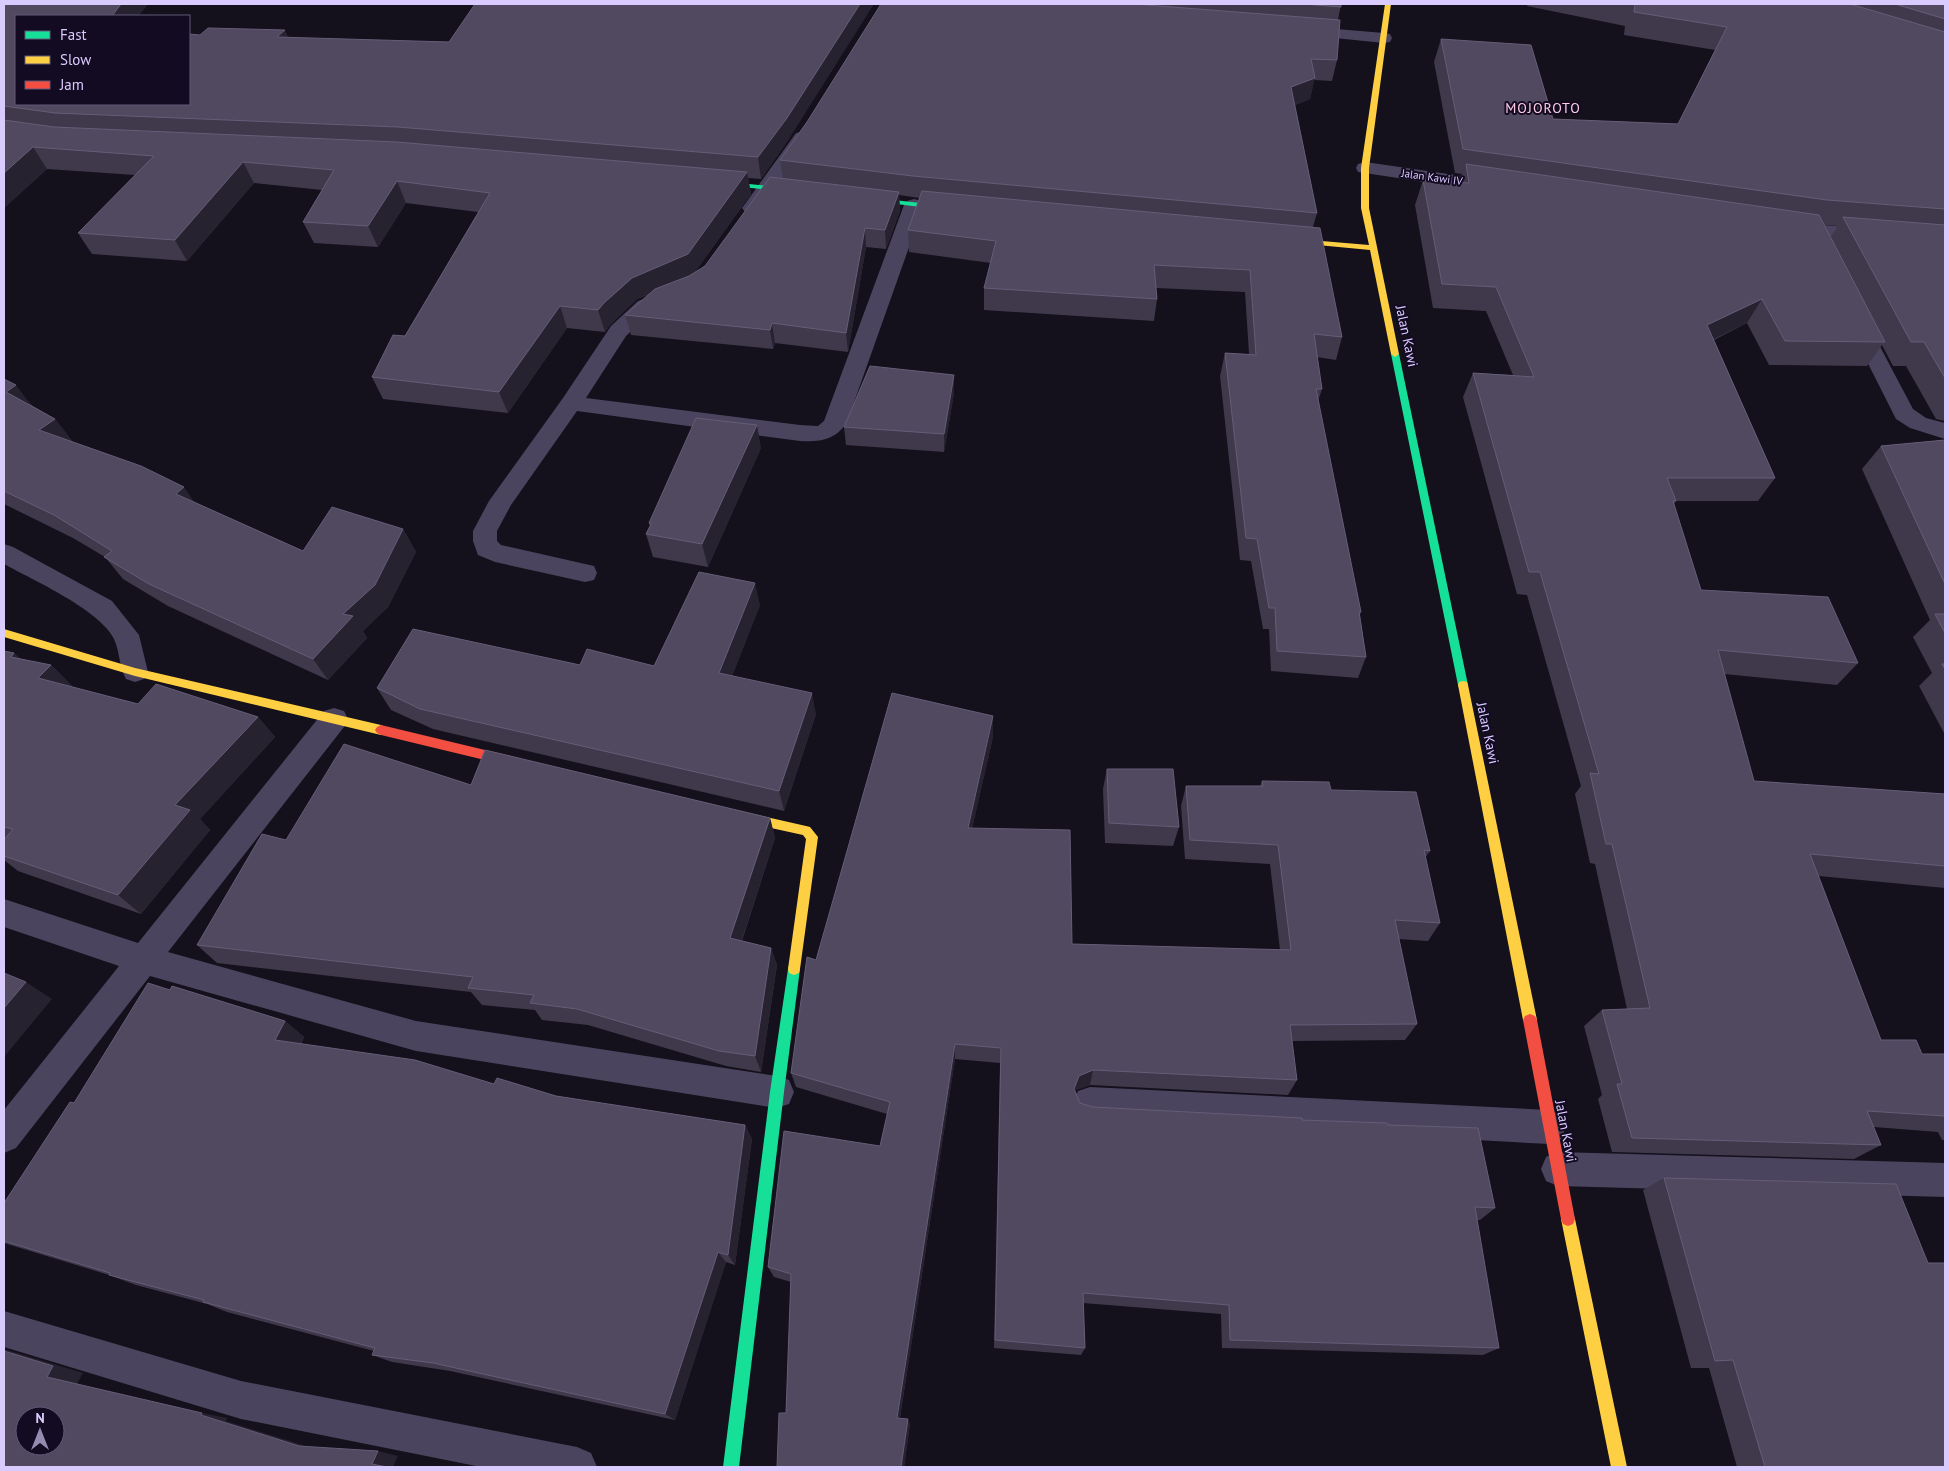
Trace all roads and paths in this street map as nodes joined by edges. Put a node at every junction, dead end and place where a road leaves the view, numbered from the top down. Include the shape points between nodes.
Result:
1 (1388, 4) edge
2 (1286, 30) edge
3 (1384, 38) junction
4 (809, 126) edge
5 (1365, 168) junction
6 (698, 181) edge
7 (766, 187) junction
8 (1511, 188) edge
9 (816, 193) edge
10 (855, 198) edge
11 (914, 205) junction
12 (963, 209) edge
13 (741, 224) edge
14 (1773, 226) edge
15 (1276, 239) edge
16 (1945, 242) edge
17 (1374, 248) junction
18 (678, 293) edge
19 (1847, 301) edge
20 (571, 403) junction
21 (1945, 431) edge
22 (4, 553) edge
23 (585, 573) dead end
24 (4, 633) edge
25 (135, 672) junction
26 (334, 719) junction
27 (527, 765) edge
28 (720, 811) edge
29 (4, 913) edge
30 (144, 960) junction
31 (777, 1092) junction
32 (1090, 1104) edge
33 (1549, 1127) junction
34 (4, 1136) edge
35 (1558, 1169) junction
36 (1945, 1180) edge
37 (4, 1329) edge
38 (577, 1467) edge
39 (731, 1467) edge
40 (1619, 1467) edge

1 - 3 main road, Jalan Kawi
2 - 3 street
3 - 5 main road, Jalan Kawi
4 - 7 street
5 - 8 street, Jalan Kawi IV
5 - 17 main road, Jalan Kawi via 1365,208
6 - 7 main road
7 - 9 main road
7 - 13 street
10 - 11 main road
11 - 12 main road
11 - 20 street via 836,422 827,432 800,433
14 - 16 street via 1816,240
15 - 17 main road
17 - 33 main road, Jalan Kawi via 1522,974
18 - 20 street via 644,306 618,331
19 - 21 street via 1904,414 1918,423
20 - 23 street via 501,501 485,531 484,541 487,549 495,553
22 - 25 street via 103,608 126,636
24 - 25 main road
25 - 26 main road
26 - 27 main road
26 - 30 street
28 - 31 main road via 806,832 812,837
29 - 30 street
30 - 31 street via 416,1036
30 - 34 street
31 - 39 main road
32 - 33 street
33 - 35 main road, Jalan Kawi
35 - 36 street
35 - 40 main road, Jalan Kawi
37 - 38 street via 241,1400

